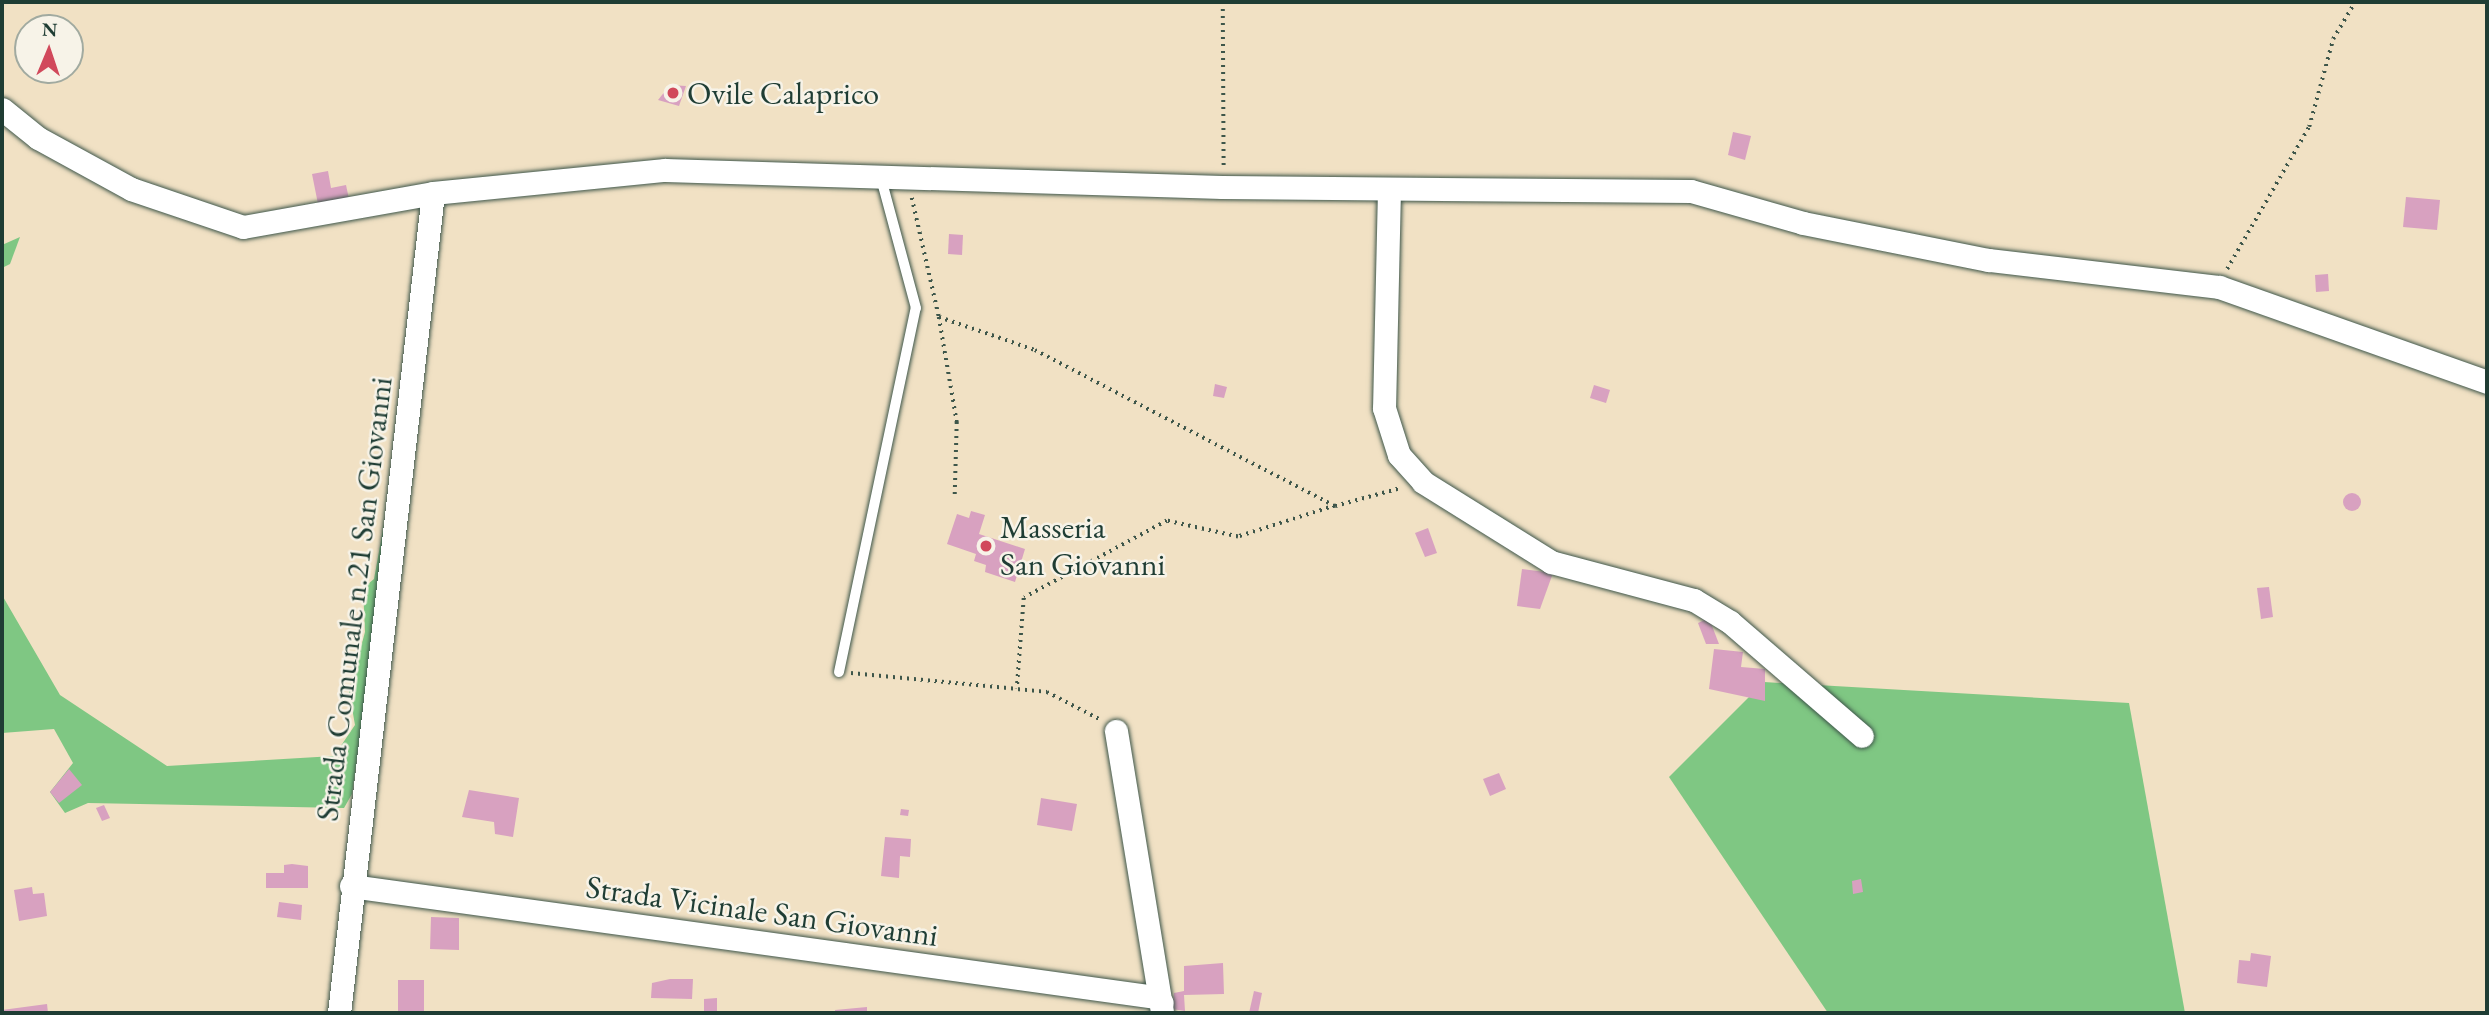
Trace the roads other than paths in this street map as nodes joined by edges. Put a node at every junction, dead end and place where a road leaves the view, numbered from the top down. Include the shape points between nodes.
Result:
1 (2, 109) edge
2 (879, 172) junction
3 (1389, 189) junction
4 (433, 192) junction
5 (2487, 382) edge
6 (839, 672) road end
7 (1116, 731) road end
8 (1862, 736) dead end
9 (351, 886) junction
10 (1162, 1008) edge
11 (339, 1013) edge

1 - 4 street via 38,138 131,189 243,227
2 - 3 street via 1222,187
2 - 4 street via 665,170
2 - 6 lane via 916,308
3 - 5 street via 1691,191 1803,223 1989,260 2219,287
3 - 8 street via 1384,408 1399,455 1423,482 1551,562 1694,600 1730,622
4 - 9 street, Strada Comunale n.21 San Giovanni
7 - 10 street
9 - 10 street, Strada Vicinale San Giovanni via 1156,997
9 - 11 street, Strada Comunale n.21 San Giovanni

